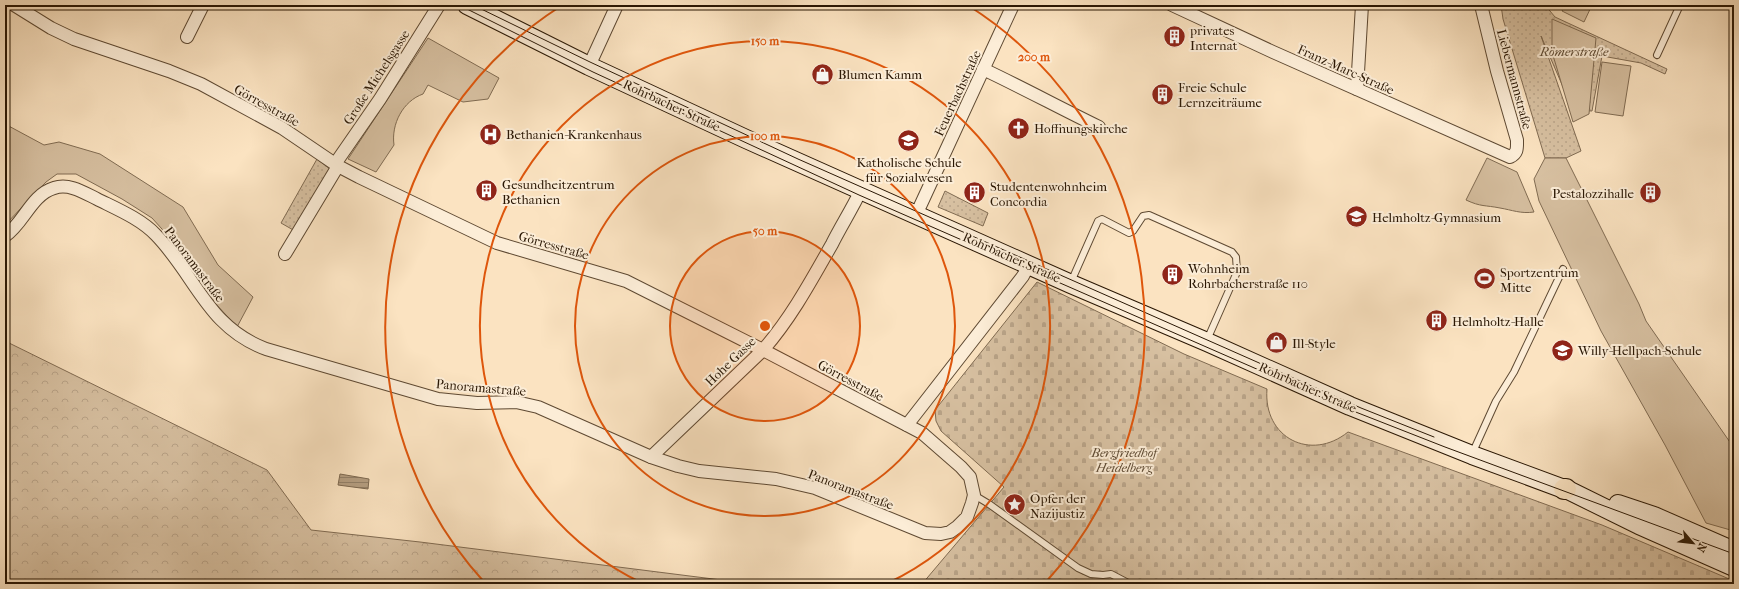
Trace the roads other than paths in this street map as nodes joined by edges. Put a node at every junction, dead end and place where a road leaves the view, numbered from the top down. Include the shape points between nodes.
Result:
1 (14, 5) edge
2 (203, 5) edge
3 (439, 5) edge
4 (467, 5) edge
5 (617, 5) edge
6 (1014, 5) edge
7 (1172, 5) edge
8 (1362, 5) edge
9 (1481, 5) edge
10 (1680, 5) edge
11 (1190, 9) edge
12 (187, 37) dead end
13 (1657, 55) dead end
14 (589, 66) junction
15 (983, 69) junction
16 (1357, 89) junction
17 (1099, 128) dead end
18 (1510, 157) joint
19 (337, 165) junction
20 (861, 190) junction
21 (916, 215) junction
22 (5, 236) edge
23 (285, 254) dead end
24 (1029, 265) junction
25 (1563, 269) dead end
26 (1071, 284) junction
27 (1206, 342) junction
28 (763, 350) junction
29 (907, 425) junction
30 (1472, 455) junction
31 (651, 457) junction
32 (1565, 489) junction
33 (974, 495) junction
34 (1656, 525) dead end
35 (1664, 528) dead end
36 (1734, 549) edge
37 (1734, 554) edge
38 (1734, 567) edge
39 (1130, 584) edge

1 - 19 street, Görresstraße via 74,39 201,84 282,128
2 - 12 street
3 - 19 street, Große Michelsgasse
4 - 14 main road, Rohrbacher Straße
5 - 14 street
6 - 15 street, Feuerbachstraße
7 - 11 street, Franz-Marc-Straße
8 - 16 street
9 - 18 street, Liebermannstraße via 1517,140 1517,150
10 - 13 lane
11 - 16 street, Franz-Marc-Straße
14 - 20 main road, Rohrbacher Straße
15 - 17 street
15 - 21 street, Feuerbachstraße
16 - 18 street, Franz-Marc-Straße
19 - 23 street, Große Michelsgasse
19 - 28 street, Görresstraße via 498,243 626,281
20 - 21 main road, Rohrbacher Straße
20 - 28 street, Hohe Gasse via 793,311
21 - 24 main road, Rohrbacher Straße
22 - 31 street, Panoramastraße via 15,228 40,196 55,188 69,186 122,212 155,234 222,322 253,344 438,399 477,403 516,402 538,407
24 - 26 main road, Rohrbacher Straße
24 - 29 street
25 - 30 lane via 1514,372 1492,408
26 - 27 main road, Rohrbacher Straße
26 - 27 lane via 1098,221 1102,219 1129,232 1133,231 1142,216 1150,215 1232,252 1236,257 1236,272
27 - 30 main road, Rohrbacher Straße via 1350,406
28 - 29 street, Görresstraße
28 - 31 street, Hohe Gasse
29 - 33 street via 922,433 961,466 970,477
30 - 32 main road, Rohrbacher Straße
31 - 33 street, Panoramastraße via 700,471 776,480 815,488 916,530 933,534 950,532 962,523 970,510
32 - 34 lane
32 - 36 main road, Rohrbacher Straße via 1654,516
32 - 38 main road, Rohrbacher Straße
33 - 39 lane via 1078,568 1091,574 1111,574
35 - 37 lane

